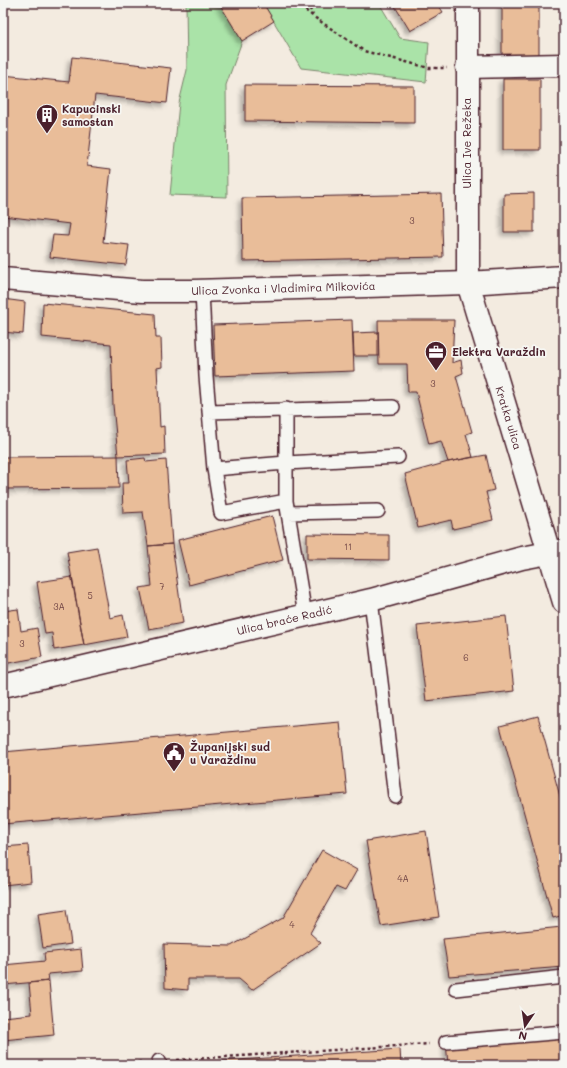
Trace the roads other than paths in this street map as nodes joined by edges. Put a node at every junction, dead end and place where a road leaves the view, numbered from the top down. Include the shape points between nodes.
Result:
1 (468, 3) edge
2 (564, 64) edge
3 (467, 67) junction
4 (564, 277) edge
5 (3, 279) edge
6 (468, 283) junction
7 (202, 290) junction
8 (392, 407) dead end
9 (286, 410) junction
10 (210, 412) junction
11 (398, 457) dead end
12 (286, 463) junction
13 (214, 469) junction
14 (287, 507) junction
15 (378, 511) dead end
16 (556, 551) edge
17 (371, 600) junction
18 (564, 602) edge
19 (305, 615) junction
20 (3, 686) edge
21 (396, 796) dead end
22 (564, 977) edge
23 (456, 989) dead end
24 (564, 1032) edge
25 (446, 1042) road end

1 - 3 street, Ulica Ive Režeka
2 - 3 street
3 - 6 street, Ulica Ive Režeka
4 - 6 street, Ulica Zvonka i Vladimira Milkovića
5 - 7 street, Ulica Zvonka i Vladimira Milkovića via 142,291
6 - 7 street, Ulica Zvonka i Vladimira Milkovića
6 - 16 street, Kratka ulica
7 - 10 lane
8 - 9 lane
9 - 10 lane
9 - 12 lane
10 - 13 lane
11 - 12 lane
12 - 13 lane
12 - 14 lane
13 - 14 lane via 221,513
14 - 15 lane
14 - 19 lane
16 - 17 street, Ulica braće Radić
16 - 18 street, Kratka ulica
17 - 19 street, Ulica braće Radić
17 - 21 lane
19 - 20 street, Ulica braće Radić
22 - 23 lane
24 - 25 lane

